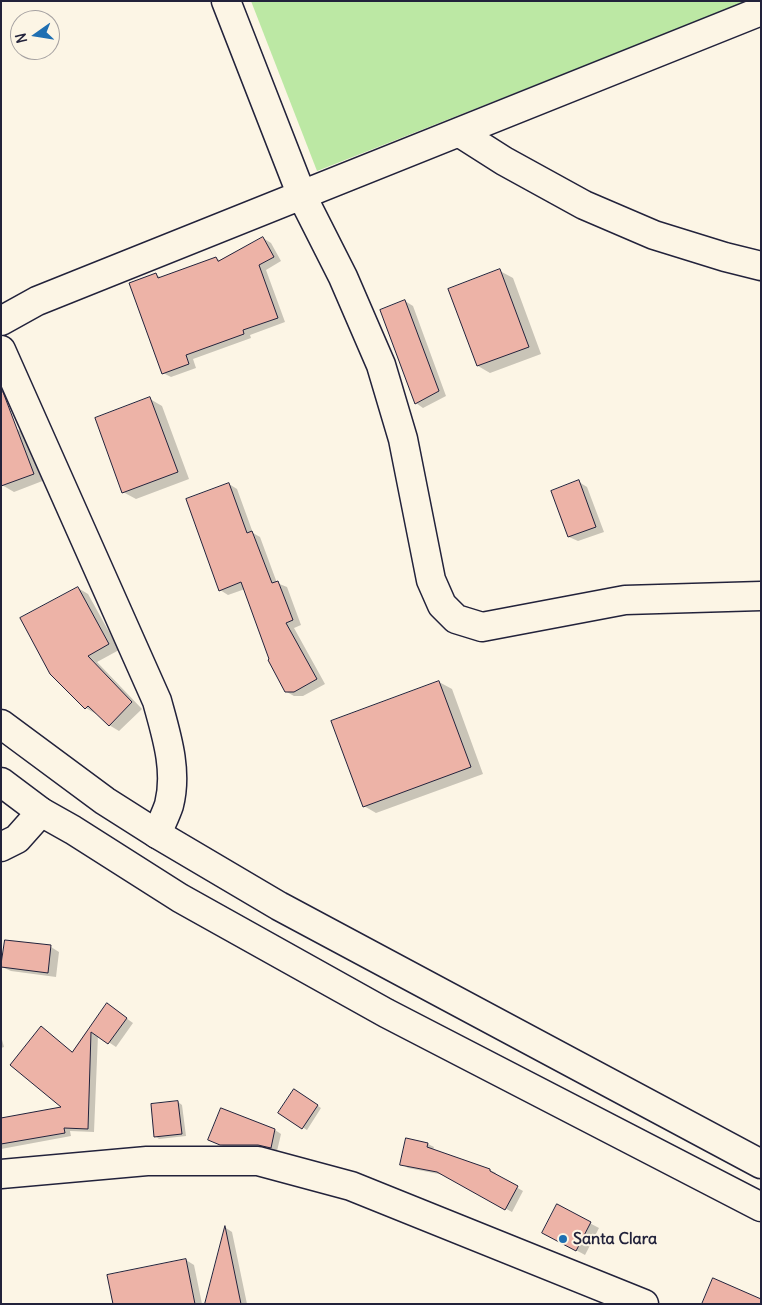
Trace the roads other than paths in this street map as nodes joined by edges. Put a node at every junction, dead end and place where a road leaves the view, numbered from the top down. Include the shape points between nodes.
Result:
1 (226, 1) edge
2 (761, 11) edge
3 (460, 133) junction
4 (302, 196) junction
5 (761, 266) edge
6 (1, 321) edge
7 (1, 350) edge
8 (761, 596) edge
9 (1, 724) edge
10 (1, 782) edge
11 (41, 812) junction
12 (157, 834) junction
13 (1, 847) edge
14 (761, 1164) edge
15 (1, 1174) edge
16 (761, 1207) edge
17 (644, 1304) edge

1 - 4 street
2 - 3 street
3 - 4 street
3 - 5 street via 504,162 584,205 654,235 724,258
4 - 6 street via 37,301
4 - 8 street via 343,277 381,365 403,438 431,580 442,605 456,619 482,627 625,600
7 - 12 street via 157,701 171,753 172,782 169,804
9 - 12 street via 105,801
10 - 11 street
11 - 13 street via 17,839
11 - 16 street via 180,898 386,1013
12 - 14 street via 279,906
15 - 17 street via 147,1161 258,1160 351,1186

